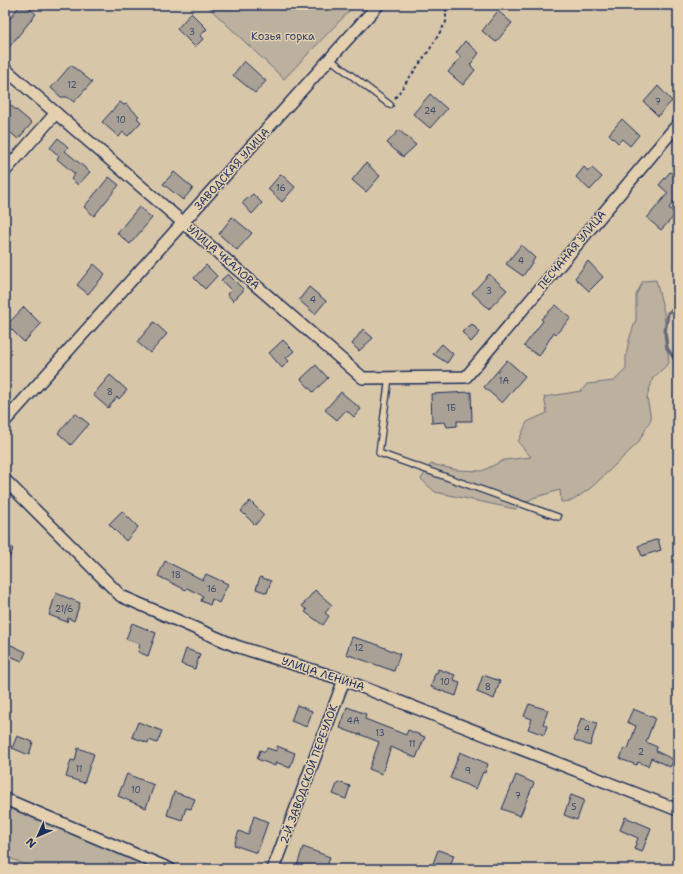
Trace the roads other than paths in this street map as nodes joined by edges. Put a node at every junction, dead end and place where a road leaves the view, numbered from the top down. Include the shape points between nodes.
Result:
1 (378, 5) edge
2 (330, 59) junction
3 (5, 69) edge
4 (390, 105) road end
5 (56, 113) junction
6 (678, 124) edge
7 (5, 171) edge
8 (183, 223) junction
9 (466, 376) joint
10 (389, 377) junction
11 (5, 421) edge
12 (5, 480) edge
13 (558, 517) dead end
14 (9, 550) dead end
15 (5, 557) edge
16 (344, 680) junction
17 (5, 799) edge
18 (678, 810) edge
19 (170, 869) edge
20 (274, 869) edge

1 - 2 street, ЗАВОДСКАЯ УЛИЦА
2 - 4 lane
2 - 8 street, ЗАВОДСКАЯ УЛИЦА
3 - 5 street, УЛИЦА ЧКАЛОВА
5 - 7 street
5 - 8 street, УЛИЦА ЧКАЛОВА
6 - 9 street, ПЕСЧАНАЯ УЛИЦА
8 - 10 street, УЛИЦА ЧКАЛОВА via 363,378
8 - 11 street, ЗАВОДСКАЯ УЛИЦА
9 - 10 street, УЛИЦА ЧКАЛОВА
10 - 13 lane via 379,453
12 - 16 street, УЛИЦА ЛЕНИНА via 121,596 236,646
14 - 15 lane
16 - 18 street, УЛИЦА ЛЕНИНА
16 - 20 street, 2-Й ЗАВОДСКОЙ ПЕРЕУЛОК
17 - 19 street

